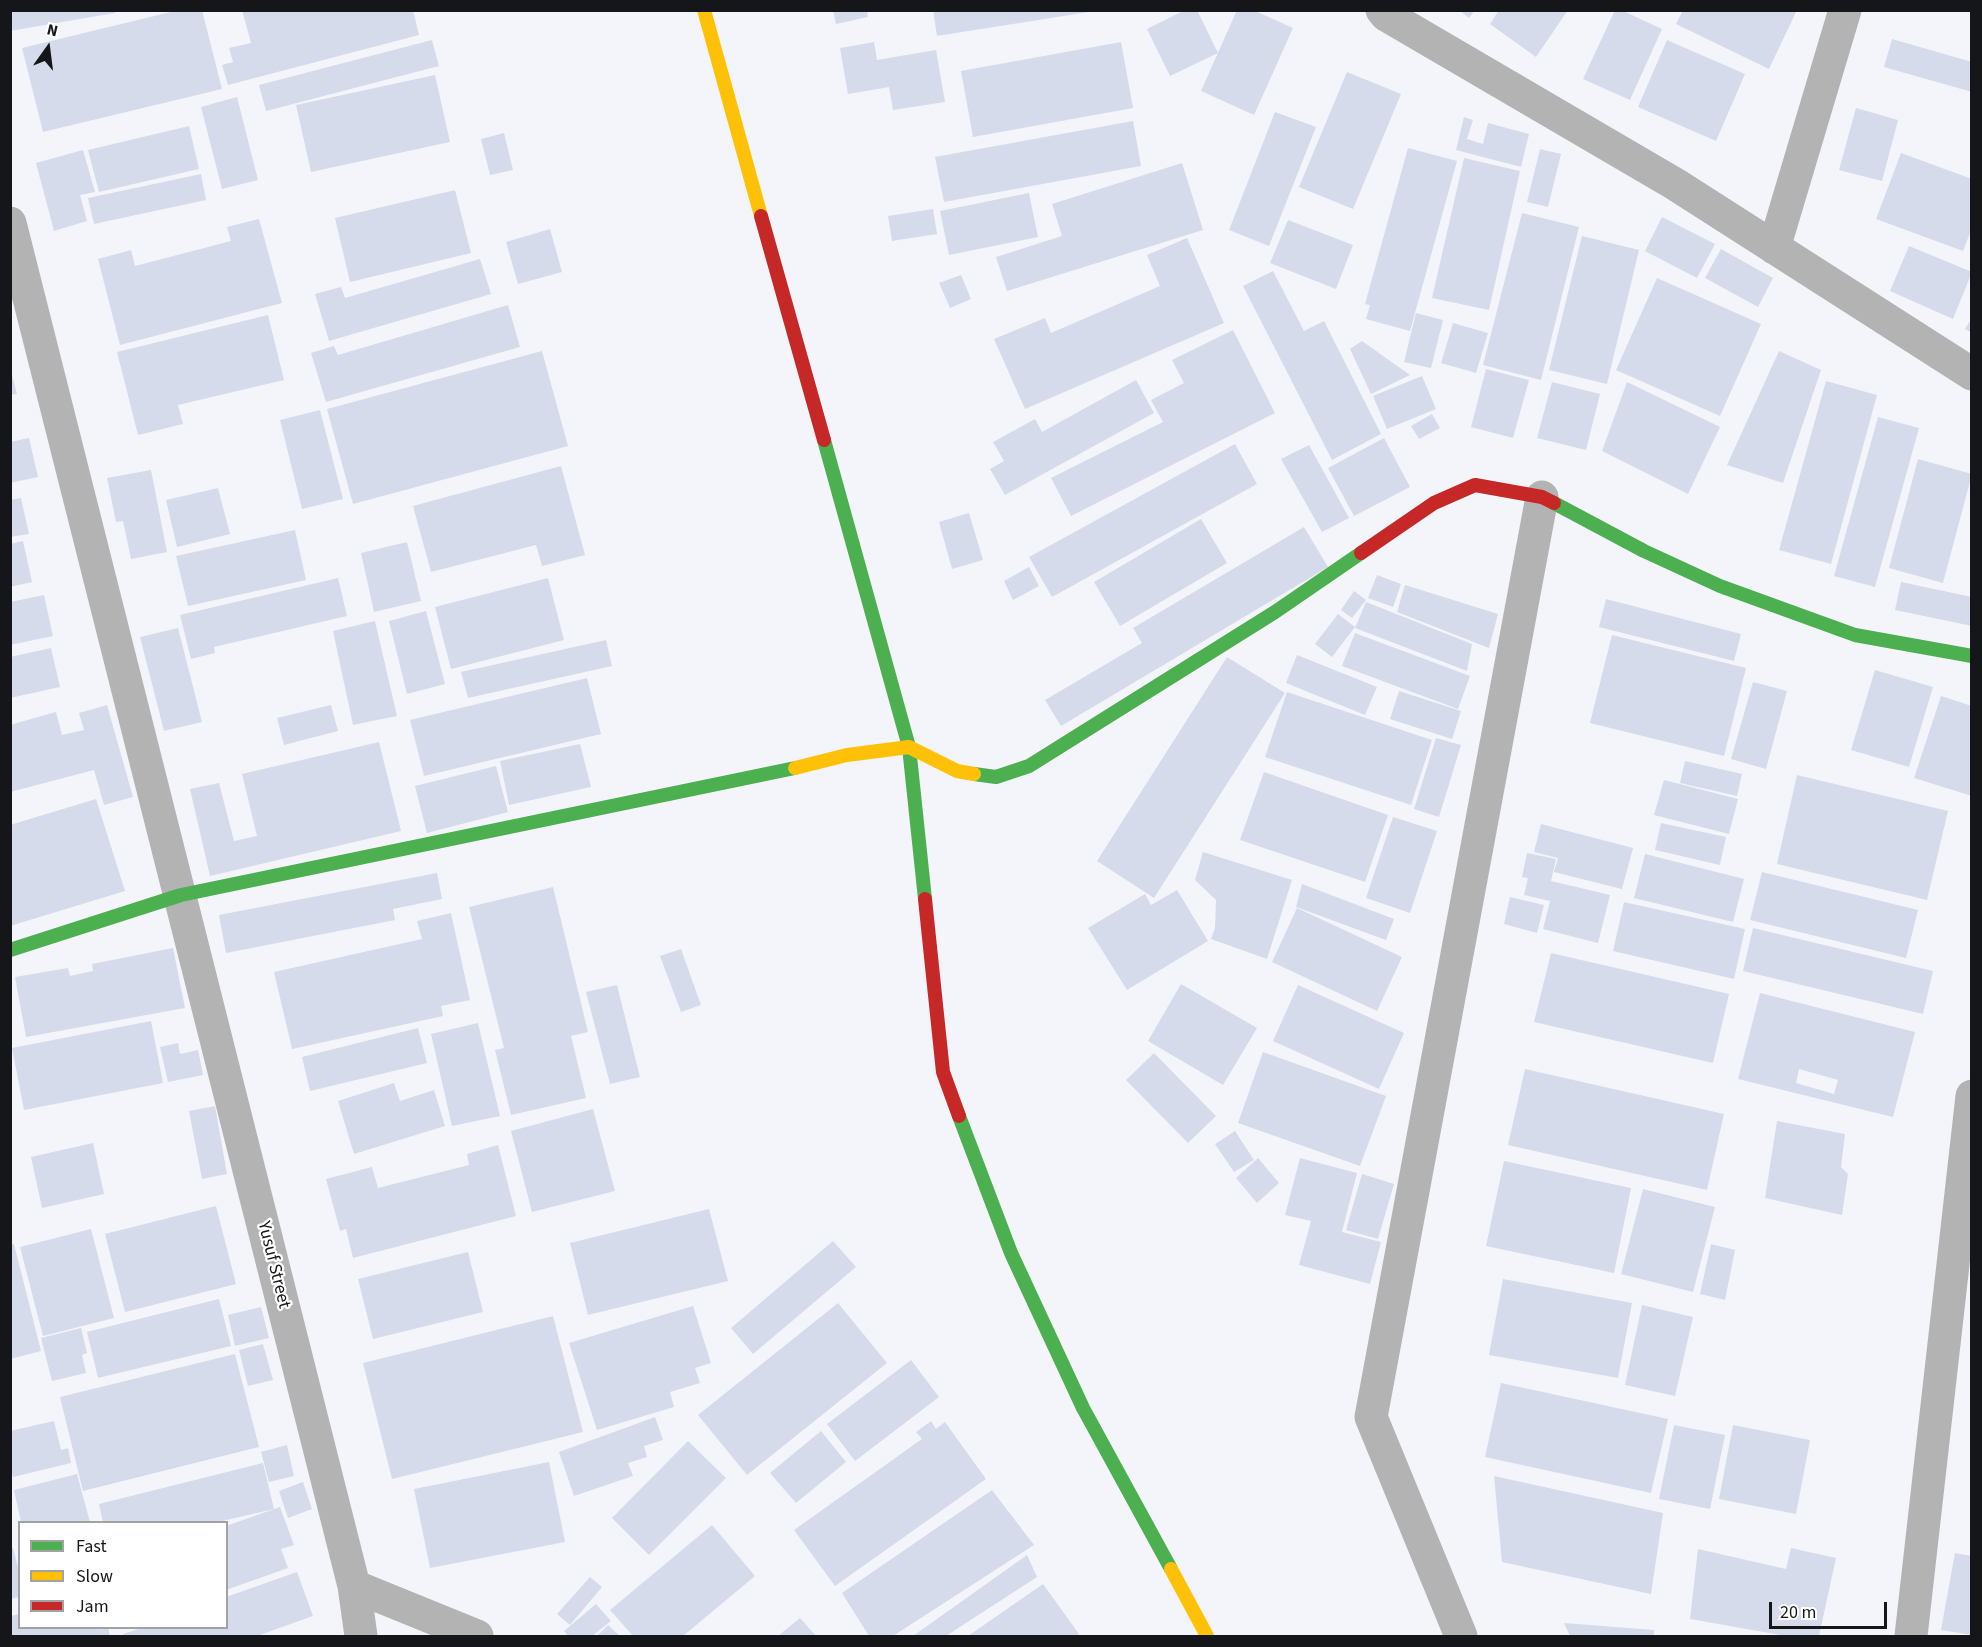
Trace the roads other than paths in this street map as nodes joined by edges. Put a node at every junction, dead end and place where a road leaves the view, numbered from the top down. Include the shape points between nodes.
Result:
1 (704, 10) edge
2 (1382, 10) edge
3 (1845, 10) edge
4 (10, 223) edge
5 (1774, 248) junction
6 (1971, 374) edge
7 (1542, 497) junction
8 (1971, 656) edge
9 (909, 747) junction
10 (181, 895) junction
11 (10, 950) edge
12 (1971, 1096) edge
13 (354, 1586) junction
14 (361, 1636) edge
15 (477, 1636) edge
16 (1208, 1636) edge
17 (1461, 1636) edge
18 (1911, 1636) edge

1 - 9 street
2 - 5 street via 1675,184
3 - 5 street
4 - 10 street, Yusuf Street
5 - 6 street
7 - 8 street via 1720,586 1855,634
7 - 9 street via 1475,485 1453,493 1275,612 1029,766 996,777 957,771
7 - 17 street via 1371,1418
9 - 10 street via 848,755 740,781
9 - 16 street via 943,1072 1011,1253 1083,1408
10 - 11 street
10 - 13 street, Yusuf Street
12 - 18 street
13 - 14 street, Yusuf Street
13 - 15 street

